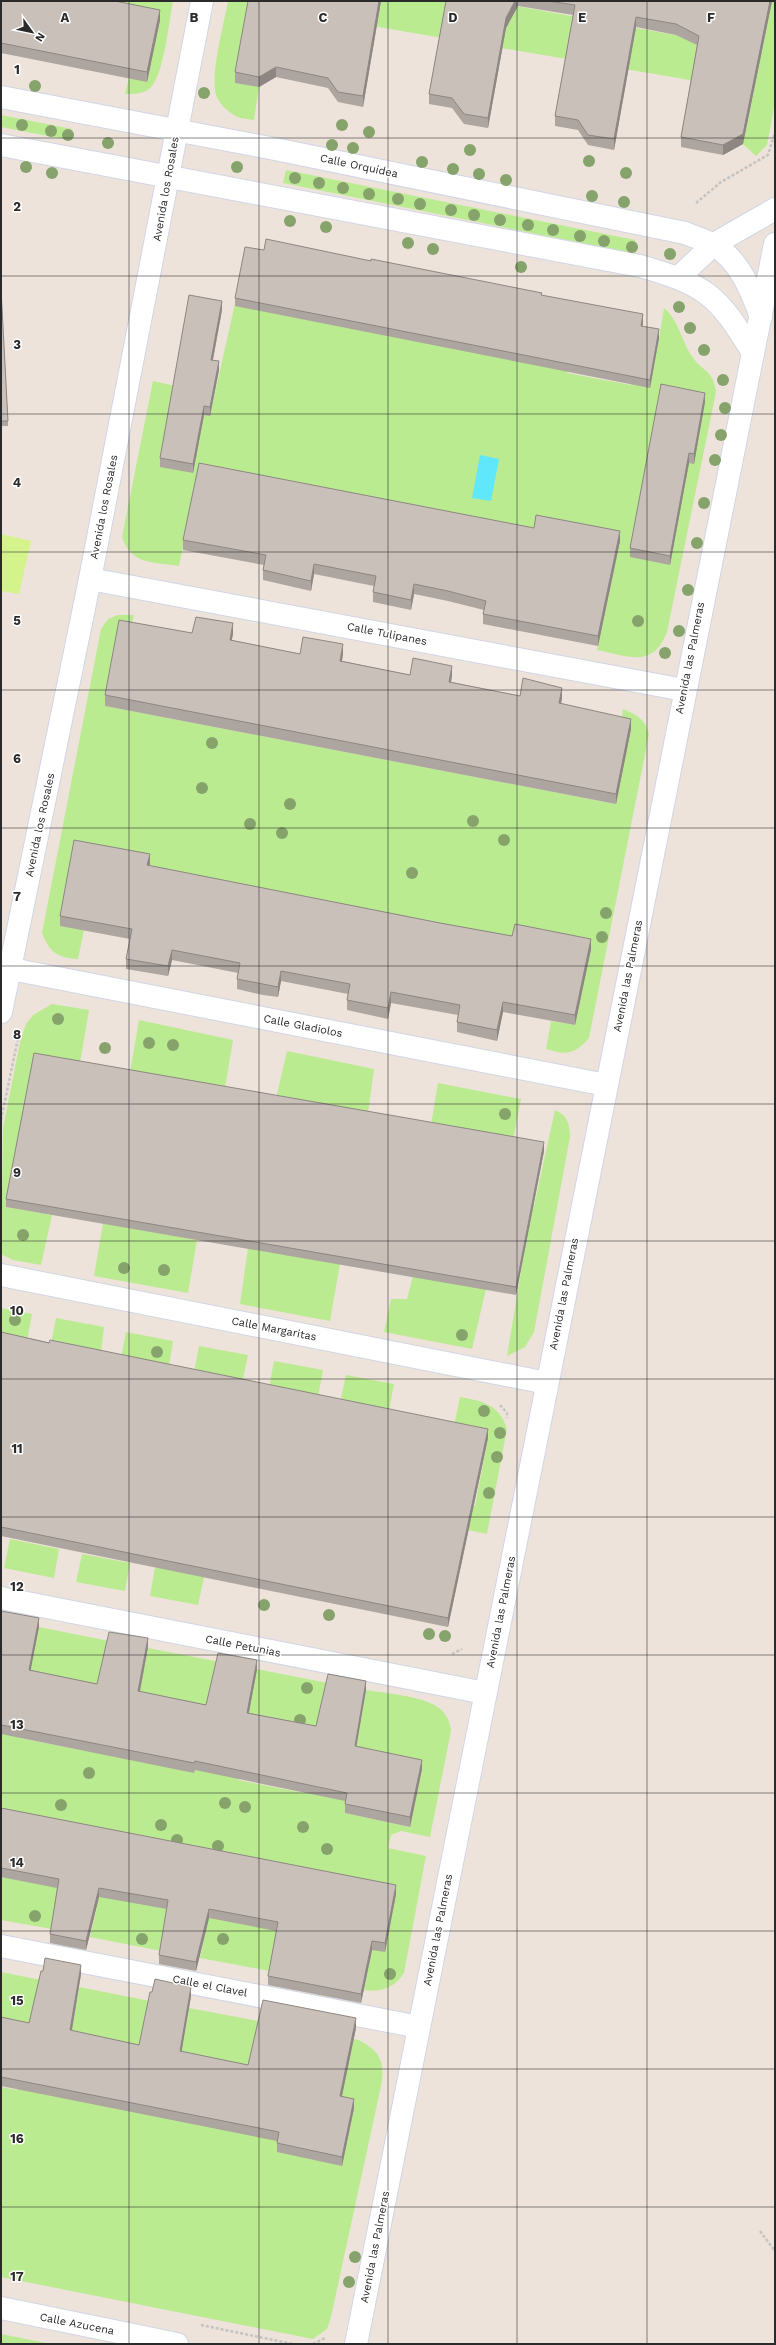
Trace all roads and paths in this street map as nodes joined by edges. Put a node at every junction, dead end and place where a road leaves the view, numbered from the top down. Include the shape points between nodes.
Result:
1 (202, 1) edge
2 (1, 97) edge
3 (176, 131) junction
4 (775, 132) edge
5 (1, 145) edge
6 (168, 176) junction
7 (695, 204) dead end
8 (775, 209) edge
9 (714, 244) junction
10 (775, 244) edge
11 (679, 277) junction
12 (761, 317) junction
13 (753, 353) junction
14 (90, 579) junction
15 (684, 690) junction
16 (6, 968) edge
17 (1, 1012) edge
18 (18, 1037) dead end
19 (606, 1085) junction
20 (1, 1120) edge
21 (1, 1275) edge
22 (546, 1383) junction
23 (1, 1598) edge
24 (466, 1647) dead end
25 (450, 1655) dead end
26 (485, 1693) junction
27 (1, 1946) edge
28 (419, 2027) junction
29 (760, 2231) dead end
30 (775, 2251) edge
31 (1, 2308) edge
32 (328, 2335) dead end
33 (177, 2344) edge
34 (313, 2344) edge
35 (356, 2344) edge

1 - 3 street, Avenida los Rosales
2 - 3 street, Calle Orquídea
3 - 6 street, Avenida los Rosales
3 - 9 street, Calle Orquídea via 648,225
4 - 7 path via 768,154 721,182
5 - 6 street
6 - 11 street via 266,197 640,266
6 - 14 street, Avenida los Rosales
8 - 9 street
9 - 11 street
9 - 12 street, Calle Orquídea via 730,258 748,284
10 - 12 street, Avenida las Palmeras
11 - 13 street via 700,287 724,308
12 - 13 street, Avenida las Palmeras
13 - 15 street, Avenida las Palmeras
14 - 15 street, Calle Tulipanes
14 - 16 street, Avenida los Rosales
15 - 19 street, Avenida las Palmeras
16 - 17 street, Avenida los Rosales
16 - 19 street, Calle Gladiolos
18 - 20 path
19 - 22 street, Avenida las Palmeras
21 - 22 street, Calle Margaritas
22 - 26 street, Avenida las Palmeras
23 - 26 street, Calle Petunias
24 - 25 path
26 - 28 street, Avenida las Palmeras
27 - 28 street, Calle el Clavel
28 - 35 street, Avenida las Palmeras
29 - 30 path
31 - 33 street, Calle Azucena
32 - 34 path

